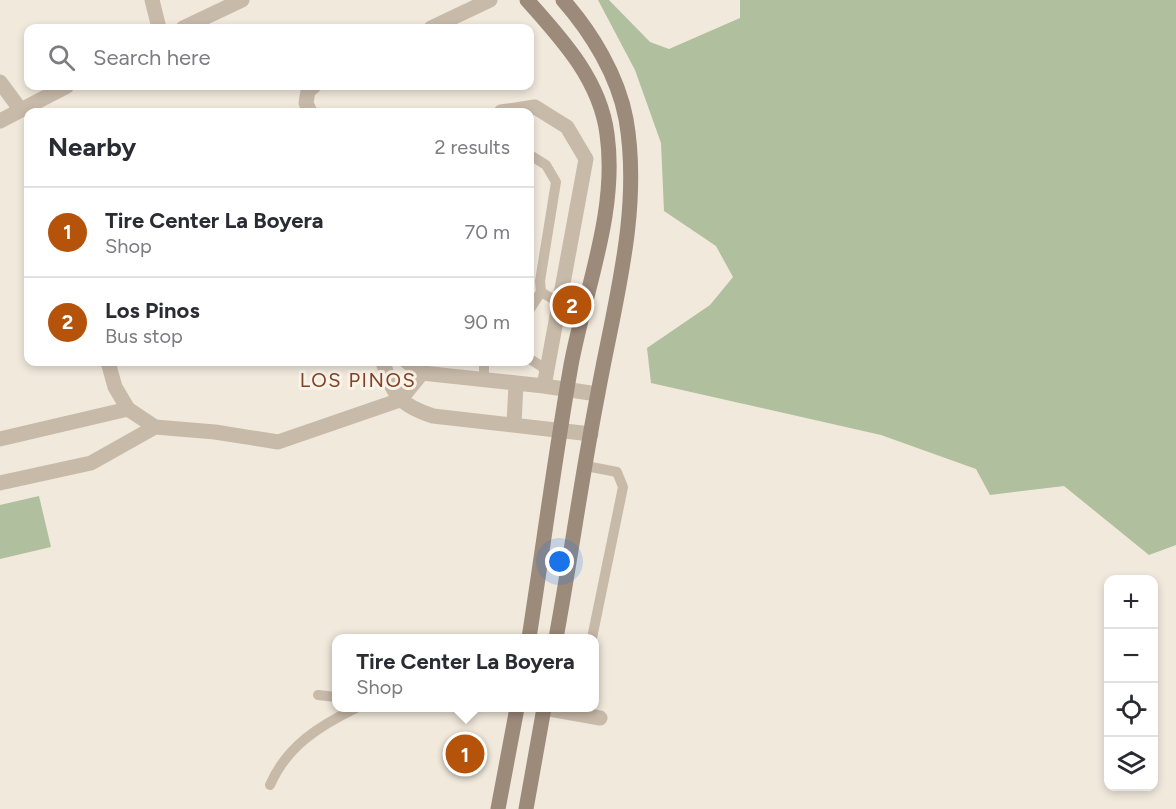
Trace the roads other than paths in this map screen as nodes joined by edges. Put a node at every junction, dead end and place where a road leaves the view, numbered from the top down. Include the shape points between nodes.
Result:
1 (152, 0) edge
2 (242, 0) edge
3 (490, 0) edge
4 (527, 0) edge
5 (565, 1) edge
6 (158, 24) edge
7 (191, 24) edge
8 (439, 24) edge
9 (0, 82) edge
10 (59, 90) edge
11 (309, 90) edge
12 (308, 108) edge
13 (528, 108) edge
14 (20, 109) junction
15 (0, 121) edge
16 (534, 158) edge
17 (541, 292) junction
18 (534, 303) edge
19 (560, 303) junction
20 (534, 362) edge
21 (109, 366) edge
22 (384, 366) edge
23 (412, 366) edge
24 (484, 366) edge
25 (547, 370) junction
26 (422, 374) junction
27 (484, 380) junction
28 (516, 384) junction
29 (544, 386) junction
30 (568, 389) junction
31 (597, 394) junction
32 (400, 400) junction
33 (128, 409) junction
34 (514, 424) junction
35 (154, 427) junction
36 (562, 429) junction
37 (591, 434) junction
38 (0, 439) edge
39 (586, 466) junction
40 (0, 483) edge
41 (530, 634) edge
42 (557, 634) edge
43 (593, 634) edge
44 (318, 695) dead end
45 (332, 697) edge
46 (349, 712) edge
47 (516, 712) edge
48 (543, 712) edge
49 (580, 712) edge
50 (600, 718) dead end
51 (270, 785) dead end
52 (498, 809) edge
53 (526, 809) edge

1 - 6 street
2 - 7 street
3 - 8 street
4 - 30 main road via 585,72 607,132 604,218
5 - 31 main road via 606,63 620,98 632,171 629,215
9 - 14 street
10 - 14 street
11 - 12 street
13 - 19 street via 535,107 567,127 586,159
14 - 15 street
16 - 17 lane via 546,165 556,182
17 - 18 lane
17 - 19 lane
19 - 25 street
20 - 25 lane
21 - 33 street via 115,387
22 - 32 street via 391,388
23 - 26 street
24 - 27 lane
25 - 29 street
26 - 27 street
26 - 32 street
27 - 28 street
28 - 29 street
28 - 34 street
29 - 30 street
30 - 31 street
30 - 36 main road
31 - 37 main road
32 - 34 street via 413,410 433,416
32 - 35 street via 278,442
33 - 35 street
33 - 38 street
34 - 36 street
35 - 40 street via 91,463
36 - 37 street
36 - 41 main road
37 - 39 main road
39 - 42 main road
39 - 43 lane via 616,472 623,487
44 - 45 lane
46 - 51 lane via 297,743 279,765
47 - 52 main road
48 - 53 main road
49 - 50 street

